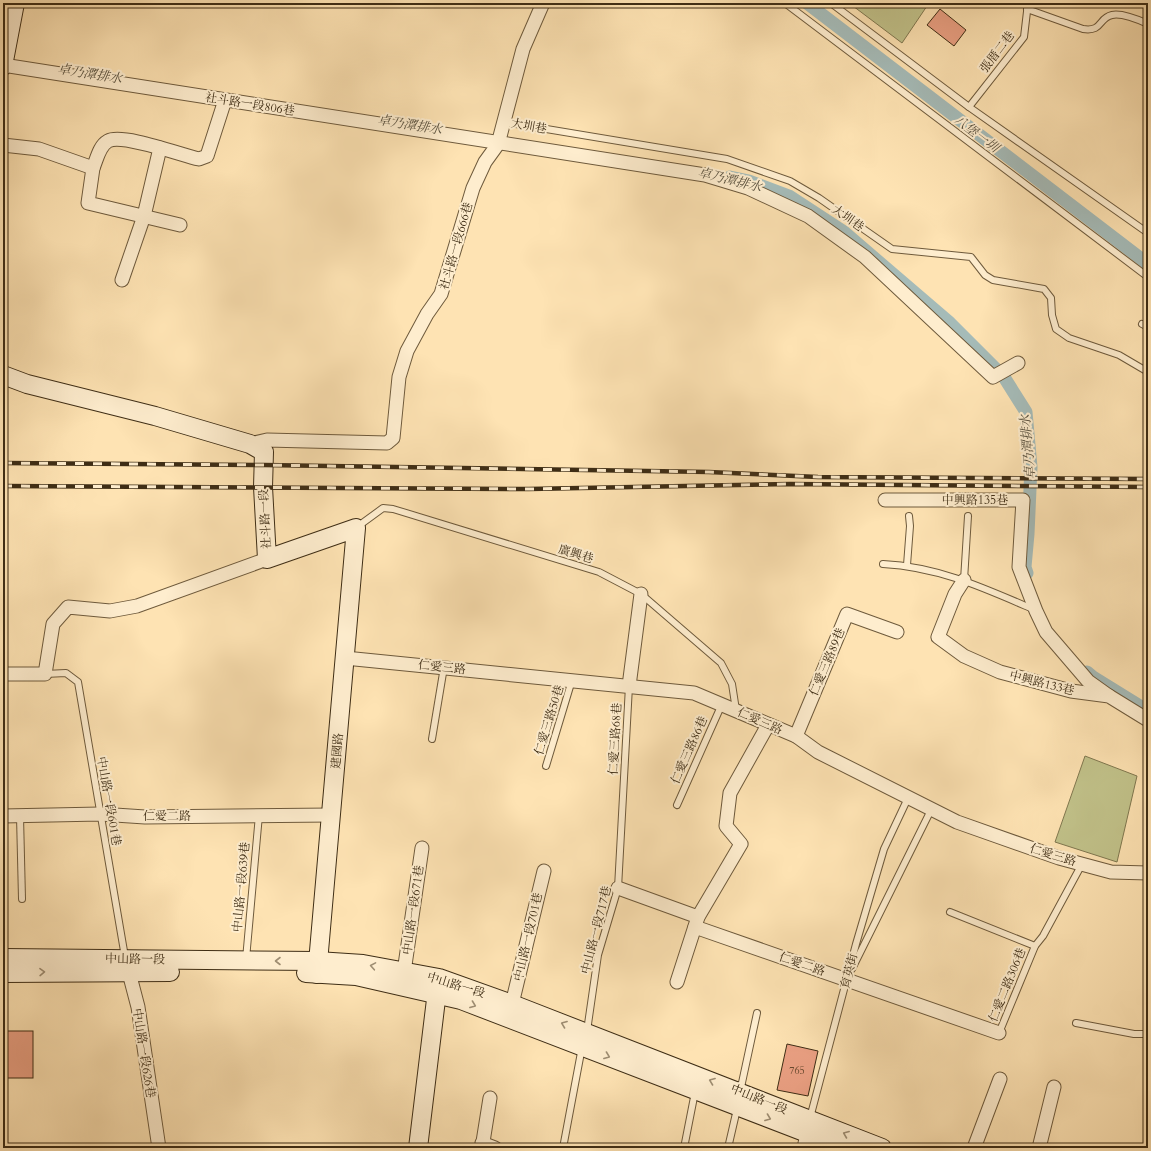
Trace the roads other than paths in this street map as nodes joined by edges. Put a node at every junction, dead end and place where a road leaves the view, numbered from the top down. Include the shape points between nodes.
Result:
1 (15, 3) edge
2 (543, 3) edge
3 (785, 3) edge
4 (831, 3) edge
5 (1028, 6) edge
6 (1148, 24) edge
7 (3, 65) edge
8 (225, 100) junction
9 (969, 107) junction
10 (502, 125) junction
11 (3, 144) edge
12 (498, 144) junction
13 (160, 148) junction
14 (94, 168) junction
15 (144, 216) junction
16 (180, 225) dead end
17 (1148, 233) edge
18 (1148, 277) edge
19 (122, 280) dead end
20 (1018, 363) dead end
21 (1148, 372) edge
22 (3, 376) edge
23 (250, 444) junction
24 (886, 500) dead end
25 (909, 516) dead end
26 (968, 516) dead end
27 (356, 528) junction
28 (267, 559) junction
29 (883, 564) dead end
30 (907, 565) junction
31 (964, 580) junction
32 (641, 594) junction
33 (1036, 611) junction
34 (897, 632) dead end
35 (345, 658) junction
36 (444, 667) junction
37 (3, 674) edge
38 (45, 674) junction
39 (572, 680) junction
40 (629, 686) junction
41 (1109, 696) junction
42 (722, 704) junction
43 (736, 710) junction
44 (1148, 720) edge
45 (768, 725) junction
46 (796, 736) junction
47 (432, 739) dead end
48 (546, 766) dead end
49 (624, 793) joint
50 (908, 798) junction
51 (677, 805) dead end
52 (931, 810) junction
53 (100, 814) junction
54 (331, 815) junction
55 (3, 816) edge
56 (20, 816) junction
57 (259, 816) junction
58 (422, 848) dead end
59 (1082, 864) junction
60 (544, 871) dead end
61 (1148, 873) edge
62 (618, 888) junction
63 (22, 899) dead end
64 (950, 912) dead end
65 (697, 922) junction
66 (1035, 946) junction
67 (3, 958) edge
68 (246, 960) junction
69 (127, 965) junction
70 (317, 967) junction
71 (404, 972) junction
72 (3, 973) edge
73 (847, 979) junction
74 (677, 982) dead end
75 (437, 986) junction
76 (512, 1004) junction
77 (757, 1013) dead end
78 (1076, 1023) dead end
79 (1000, 1033) joint
80 (1148, 1034) edge
81 (584, 1039) junction
82 (1000, 1079) dead end
83 (1054, 1087) dead end
84 (696, 1090) junction
85 (490, 1098) dead end
86 (739, 1099) junction
87 (807, 1134) edge
88 (482, 1146) edge
89 (159, 1148) edge
90 (418, 1148) edge
91 (495, 1148) edge
92 (563, 1148) edge
93 (684, 1148) edge
94 (728, 1148) edge
95 (846, 1148) edge
96 (882, 1148) edge
97 (974, 1148) edge
98 (1039, 1148) edge

1 - 7 main road
2 - 10 street, 大圳巷 via 523,49
3 - 18 lane
4 - 9 lane
5 - 6 lane via 1083,29 1098,27 1112,15 1133,18
5 - 9 lane, 張厝二巷 via 1024,37
7 - 8 street, 社斗路一段806巷
8 - 12 street, 社斗路一段806巷
8 - 13 street via 207,156 199,159
9 - 17 lane
10 - 12 street
10 - 21 lane, 大圳巷 via 727,159 790,181 892,249 971,257 985,275 993,280 1044,289 1051,298 1056,328 1069,338 1119,355
11 - 14 street via 40,149
12 - 20 street, 大圳巷 via 705,175 748,188 808,216 865,257 993,376
12 - 23 street, 社斗路一段666巷 via 485,162 473,188 441,294 407,351 399,377 393,438 387,443 267,440
13 - 14 street via 134,141 108,141 100,149
13 - 15 street
14 - 15 street via 88,203
15 - 16 street
15 - 19 street
22 - 23 main road, 社斗路一段
23 - 28 main road, 社斗路一段 via 264,452
24 - 33 street, 中興路135巷 via 1024,500 1019,567
25 - 30 lane
26 - 31 lane
27 - 28 main road
27 - 32 lane, 廣興巷 via 383,508 393,509 599,572
27 - 35 main road, 建國路
28 - 38 street, 社斗路一段 via 137,606 110,611 68,607 53,624
29 - 30 lane
30 - 31 lane
31 - 33 lane
31 - 41 street, 中興路133巷 via 955,594 938,637 964,656 1000,672 1070,691
32 - 40 street
32 - 43 lane, 廣興巷 via 721,663 732,684
33 - 41 street, 中興路135巷 via 1046,632 1088,680
34 - 46 street, 仁愛三路89巷 via 847,614
35 - 36 street, 仁愛三路
35 - 54 main road, 建國路
36 - 39 street, 仁愛三路
36 - 47 lane
37 - 38 street
38 - 53 lane, 中山路一段601巷 via 66,673 78,682
39 - 40 street, 仁愛三路
39 - 48 lane, 仁愛三路50巷
40 - 42 street, 仁愛三路 via 694,693
40 - 49 lane, 仁愛三路68巷
41 - 44 street, 中興路133巷
42 - 43 street, 仁愛三路
42 - 51 lane, 仁愛三路86巷
43 - 45 street, 仁愛三路
45 - 46 street, 仁愛三路
45 - 65 street via 730,793 726,826 741,844
46 - 50 street, 仁愛三路 via 818,752
49 - 62 lane, 中山路一段717巷
50 - 52 street, 仁愛三路
50 - 73 lane, 育英街 via 884,849
52 - 59 street, 仁愛三路 via 957,822
52 - 73 lane
53 - 56 street, 仁愛二路
53 - 57 street, 仁愛二路 via 145,817
53 - 69 lane, 中山路一段601巷
54 - 57 street, 仁愛二路
54 - 70 main road, 建國路
55 - 56 street, 仁愛二路
56 - 63 lane
57 - 68 lane, 中山路一段639巷
58 - 71 street, 中山路一段671巷
59 - 61 street, 仁愛三路 via 1111,872
59 - 66 lane, 仁愛二路306巷 via 1044,936
60 - 76 street, 中山路一段701巷
62 - 65 street, 仁愛二路
62 - 81 lane, 中山路一段717巷 via 598,955
64 - 66 lane
65 - 73 street, 仁愛二路
65 - 74 street
66 - 79 lane, 仁愛二路306巷
67 - 69 main road, 中山路一段
68 - 69 main road, 中山路一段
70 -> 68 main road, 中山路一段
69 - 70 main road, 中山路一段
72 -> 69 main road, 中山路一段
69 - 89 street, 中山路一段626巷 via 138,1007
71 -> 70 main road, 中山路一段 via 363,964
70 - 75 main road, 中山路一段 via 356,976
71 - 75 main road, 中山路一段
73 - 79 street, 仁愛二路
73 - 87 lane, 育英街
75 - 76 main road, 中山路一段
75 -> 81 main road, 中山路一段 via 460,1000
75 - 90 main road
81 -> 76 main road, 中山路一段
77 - 86 lane
78 - 80 lane via 1134,1034
81 -> 84 main road, 中山路一段
86 -> 81 main road, 中山路一段
81 - 92 lane, 中山路一段717巷
82 - 97 street
83 - 98 street
84 - 86 main road, 中山路一段
84 - 93 lane
85 - 88 street
86 - 87 main road, 中山路一段
86 - 94 lane
87 - 95 main road, 中山路一段
96 -> 87 main road, 中山路一段
88 - 91 street

